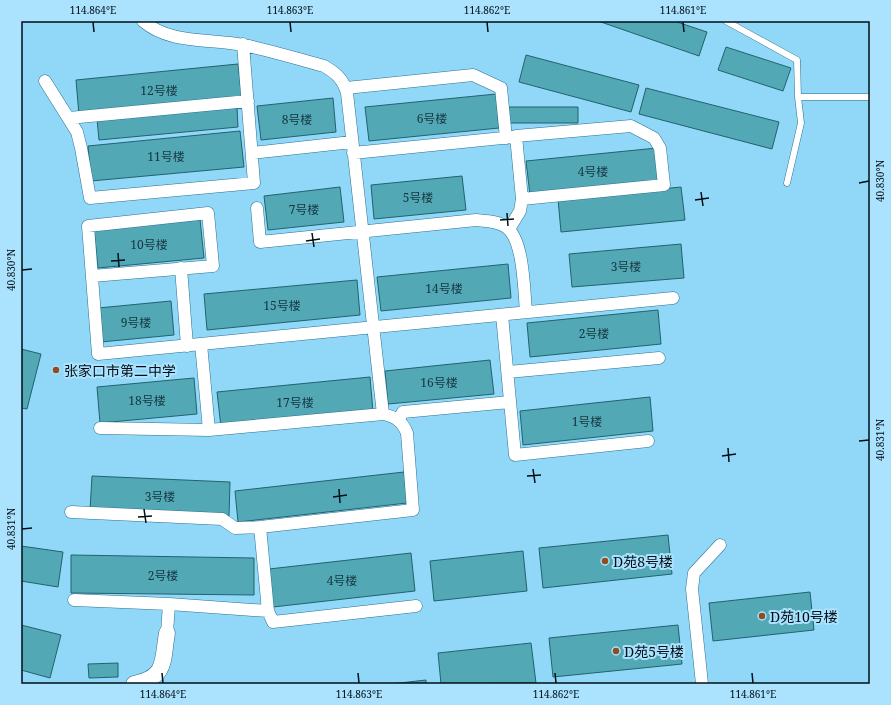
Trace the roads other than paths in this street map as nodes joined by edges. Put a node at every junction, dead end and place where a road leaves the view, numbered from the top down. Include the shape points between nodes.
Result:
1 (144, 21) edge
2 (726, 21) edge
3 (243, 44) junction
4 (45, 81) dead end
5 (346, 88) junction
6 (798, 96) junction
7 (870, 97) edge
8 (248, 101) junction
9 (69, 118) junction
10 (511, 137) junction
11 (353, 148) junction
12 (252, 153) junction
13 (787, 183) dead end
14 (522, 199) junction
15 (257, 208) dead end
16 (509, 229) junction
17 (362, 231) junction
18 (181, 268) junction
19 (92, 276) junction
20 (674, 298) dead end
21 (526, 312) junction
22 (502, 315) junction
23 (373, 328) junction
24 (201, 344) junction
25 (187, 346) junction
26 (659, 358) dead end
27 (508, 372) junction
28 (510, 402) junction
29 (383, 414) junction
30 (398, 420) junction
31 (100, 428) dead end
32 (209, 430) junction
33 (648, 441) dead end
34 (71, 512) dead end
35 (260, 527) junction
36 (720, 544) dead end
37 (74, 600) dead end
38 (169, 604) junction
39 (416, 606) dead end
40 (268, 612) junction
41 (167, 634) joint
42 (134, 684) edge
43 (702, 684) edge

1 - 3 street via 163,34 185,39
2 - 6 lane via 797,60
3 - 5 street via 324,66 344,81
3 - 8 street
4 - 9 street
5 - 10 street via 473,75 501,88
5 - 11 street
6 - 7 lane
6 - 13 lane via 801,123
8 - 9 street
8 - 12 street
9 - 12 street via 77,132 90,198 254,183
10 - 11 street
10 - 14 street
10 - 14 street via 631,126 654,138 660,148 664,185
11 - 12 street
11 - 17 street
14 - 16 street via 520,211
15 - 17 street via 260,242
16 - 17 street via 493,222 476,220
16 - 21 street via 514,234 519,249
17 - 23 street
18 - 19 street
18 - 19 street via 213,266 208,213 88,226
18 - 25 street
19 - 25 street via 98,354
20 - 21 street
21 - 22 street
22 - 23 street
22 - 27 street
23 - 24 street
23 - 29 street
24 - 25 street
24 - 32 street
26 - 27 street
27 - 28 street
28 - 30 street via 403,412
28 - 33 street via 515,455
29 - 30 street
29 - 32 street
30 - 35 street via 407,433 413,510
31 - 32 street
34 - 35 street via 222,519 235,528
35 - 40 street
36 - 43 street via 694,573 692,589
37 - 38 street
38 - 40 street
38 - 41 street
39 - 40 street via 273,622
41 - 42 street via 160,669 156,676

